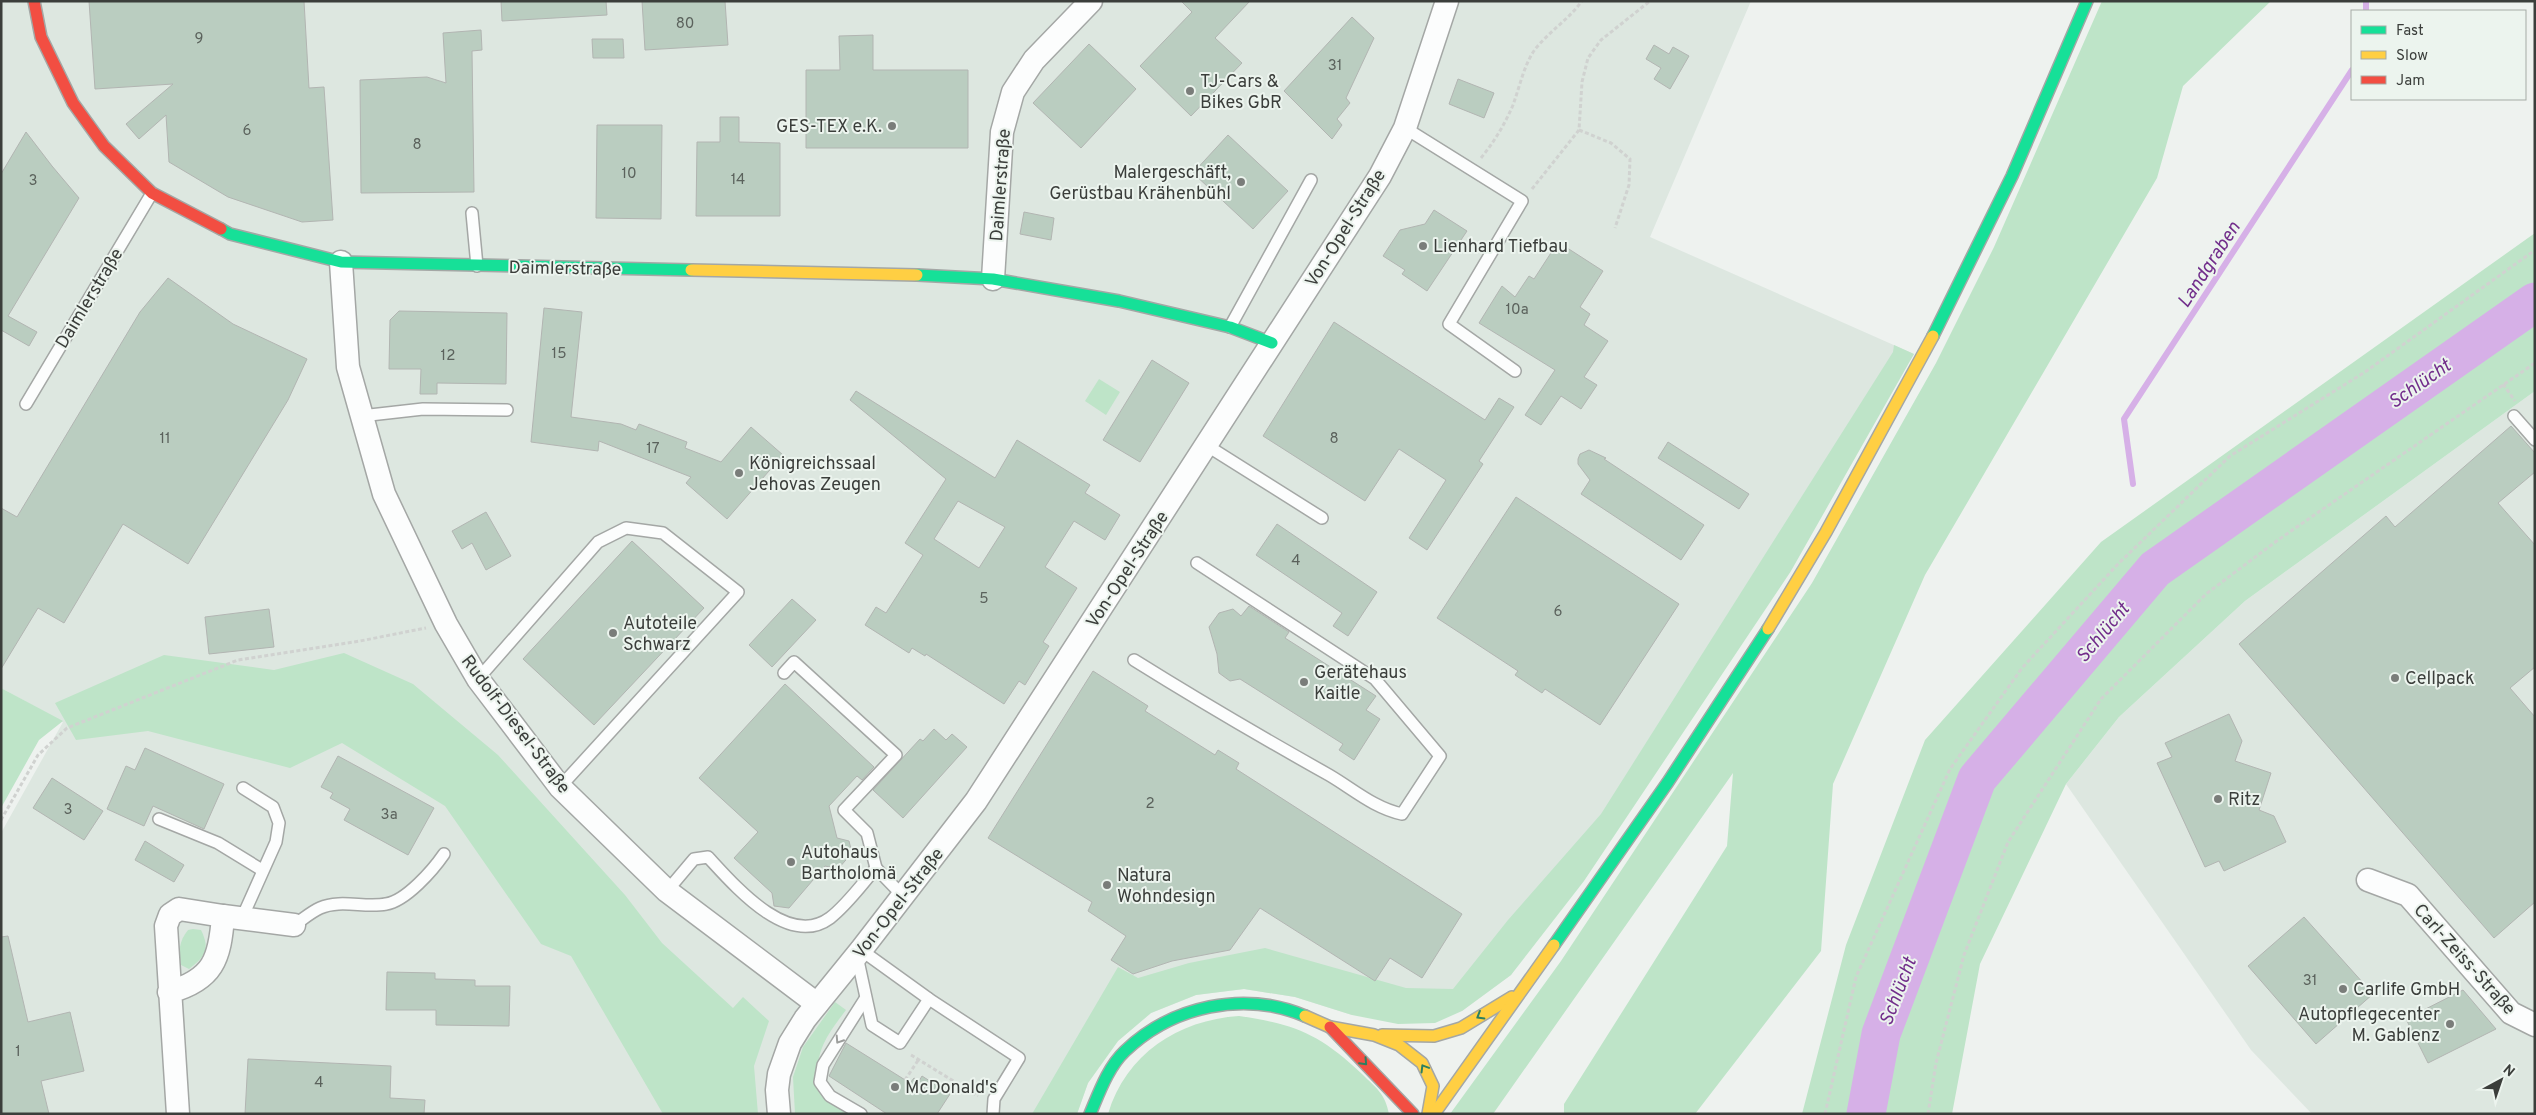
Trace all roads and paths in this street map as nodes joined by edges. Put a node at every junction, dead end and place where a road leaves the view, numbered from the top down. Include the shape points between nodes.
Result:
1 (34, 1) edge
2 (1091, 1) edge
3 (1447, 1) edge
4 (1582, 1) edge
5 (1650, 1) edge
6 (2087, 1) edge
7 (1405, 128) junction
8 (1579, 130) junction
9 (1472, 170) junction
10 (1311, 180) dead end
11 (152, 193) junction
12 (1522, 201) junction
13 (472, 213) dead end
14 (1615, 228) dead end
15 (2535, 250) edge
16 (341, 262) junction
17 (477, 266) junction
18 (992, 279) junction
19 (1230, 327) junction
20 (1272, 343) junction
21 (2535, 363) edge
22 (1515, 371) dead end
23 (26, 404) dead end
24 (507, 410) dead end
25 (361, 416) junction
26 (2514, 416) dead end
27 (2535, 440) edge
28 (1206, 445) junction
29 (1322, 518) dead end
30 (1197, 563) dead end
31 (446, 624) junction
32 (1134, 660) dead end
33 (784, 673) dead end
34 (478, 680) junction
35 (560, 787) junction
36 (243, 788) dead end
37 (159, 819) dead end
38 (1, 820) edge
39 (444, 854) dead end
40 (876, 868) junction
41 (262, 870) junction
42 (2368, 880) dead end
43 (667, 891) junction
44 (903, 896) junction
45 (233, 917) junction
46 (294, 925) joint
47 (859, 953) junction
48 (1522, 991) junction
49 (169, 992) junction
50 (865, 999) junction
51 (929, 999) junction
52 (817, 1004) junction
53 (2535, 1025) edge
54 (1330, 1027) junction
55 (1374, 1035) junction
56 (900, 1043) junction
57 (919, 1059) junction
58 (905, 1080) dead end
59 (993, 1106) edge
60 (178, 1114) edge
61 (779, 1114) edge
62 (861, 1114) edge
63 (1090, 1114) edge
64 (1413, 1114) edge
65 (1428, 1114) edge
66 (1434, 1114) edge
67 (1825, 1114) edge
68 (1928, 1114) edge

1 - 11 main road, Daimlerstraße via 41,38 73,103 104,146
2 - 18 street, Daimlerstraße via 1034,60 1013,92 1002,132
3 - 7 street, Von-Opel-Straße
4 - 9 path via 1536,49 1495,141
5 - 8 path via 1602,40 1588,58 1582,82
6 - 48 main road via 2024,153 1926,351 1801,576 1722,698
7 - 9 lane
7 - 20 street, Von-Opel-Straße via 1380,176
8 - 12 path
8 - 14 path via 1611,143 1630,159 1628,185
9 - 12 lane
10 - 19 lane
11 - 16 main road, Daimlerstraße via 230,234
11 - 23 lane, Daimlerstraße
12 - 22 lane via 1449,324
13 - 17 lane
15 - 67 path via 2365,372 2230,456 2118,564 2022,668 1950,769 1856,977
16 - 17 main road, Daimlerstraße
16 - 25 street, Rudolf-Diesel-Straße via 348,367
17 - 18 main road, Daimlerstraße via 613,265
18 - 19 main road, Daimlerstraße via 1119,300
19 - 20 main road, Daimlerstraße
20 - 28 street, Von-Opel-Straße
21 - 68 path via 2278,540 2206,594 2101,699 2008,842 1964,955 1936,1063
24 - 25 lane via 423,409
25 - 31 street, Rudolf-Diesel-Straße via 384,494
26 - 27 lane
28 - 29 lane
28 - 44 street, Von-Opel-Straße via 976,801
30 - 32 lane via 1375,678 1440,756 1402,814 1384,810
31 - 34 street, Rudolf-Diesel-Straße
31 - 38 path via 238,660 67,728 38,754
33 - 40 lane via 794,662 896,756 844,810 867,832
34 - 35 street, Rudolf-Diesel-Straße
34 - 35 lane via 598,542 626,528 662,532 738,592
35 - 43 street, Rudolf-Diesel-Straße
36 - 41 lane via 273,807 279,823 276,842
37 - 41 lane via 218,844
39 - 46 lane via 432,871 388,904 321,908
40 - 43 lane via 831,918 819,924 796,927 773,916 735,886 708,857 694,860
40 - 44 lane
41 - 45 lane
42 - 53 street, Carl-Zeiss-Straße via 2408,895 2511,1014
43 - 52 street, Rudolf-Diesel-Straße
44 - 47 street, Von-Opel-Straße
45 - 46 street
45 - 49 street via 215,961 202,978 188,987
45 - 49 street via 178,909 170,915 166,926
47 - 50 lane
47 - 51 lane
47 - 52 street, Von-Opel-Straße
48 -> 55 main road via 1461,1028 1434,1036
48 - 66 main road
49 - 60 street
50 - 56 lane via 872,1025
50 -> 62 lane via 823,1065 820,1082 830,1096
51 - 56 lane
51 - 59 lane via 1019,1058
52 - 61 street, Von-Opel-Straße via 783,1059 777,1090
54 - 55 main road
54 - 63 main road via 1266,1004 1237,1003 1195,1009 1159,1025 1124,1052 1101,1087
54 -> 64 main road
65 -> 55 main road via 1433,1086 1422,1063 1399,1045
56 - 57 path
57 - 58 path
57 - 59 path

